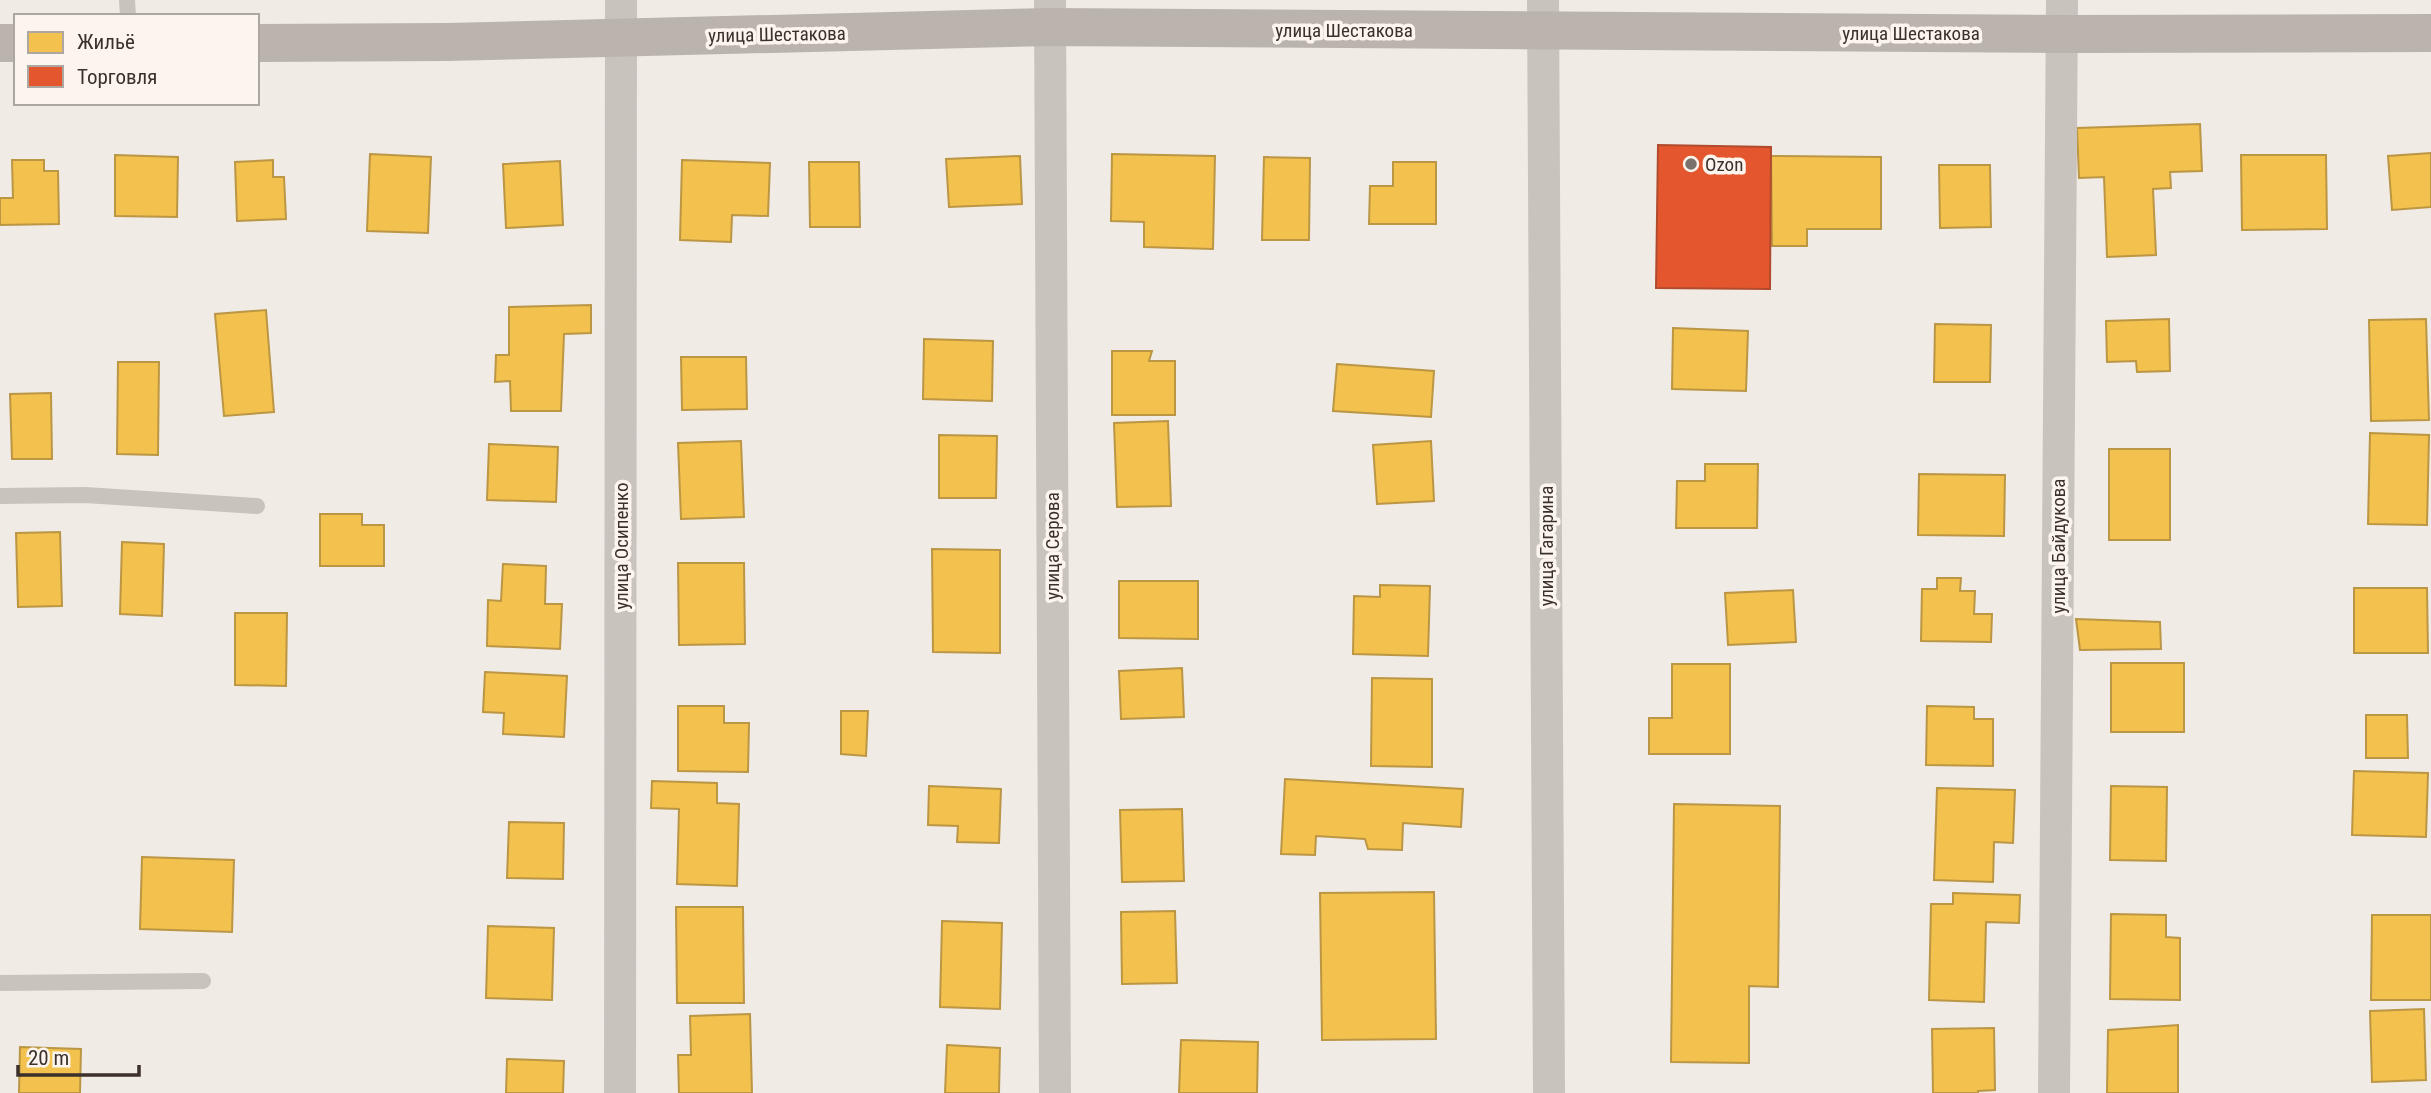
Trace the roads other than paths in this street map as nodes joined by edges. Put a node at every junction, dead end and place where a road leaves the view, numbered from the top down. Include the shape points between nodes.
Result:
1 (621, 0) edge
2 (1050, 14) edge
3 (1543, 16) edge
4 (2062, 17) edge
5 (2431, 33) edge
6 (621, 38) junction
7 (259, 43) edge
8 (0, 496) edge
9 (257, 506) dead end
10 (203, 981) dead end
11 (0, 983) edge
12 (620, 1093) edge
13 (1055, 1093) edge
14 (1549, 1093) edge
15 (2054, 1093) edge

1 - 6 street, улица Осипенко
2 - 3 main road, улица Шестакова
2 - 6 main road, улица Шестакова
2 - 13 street, улица Серова
3 - 4 main road, улица Шестакова
3 - 14 street, улица Гагарина
4 - 5 main road, улица Шестакова
4 - 15 street, улица Байдукова
6 - 7 main road, улица Шестакова
6 - 12 street, улица Осипенко
8 - 9 lane via 85,495
10 - 11 lane

